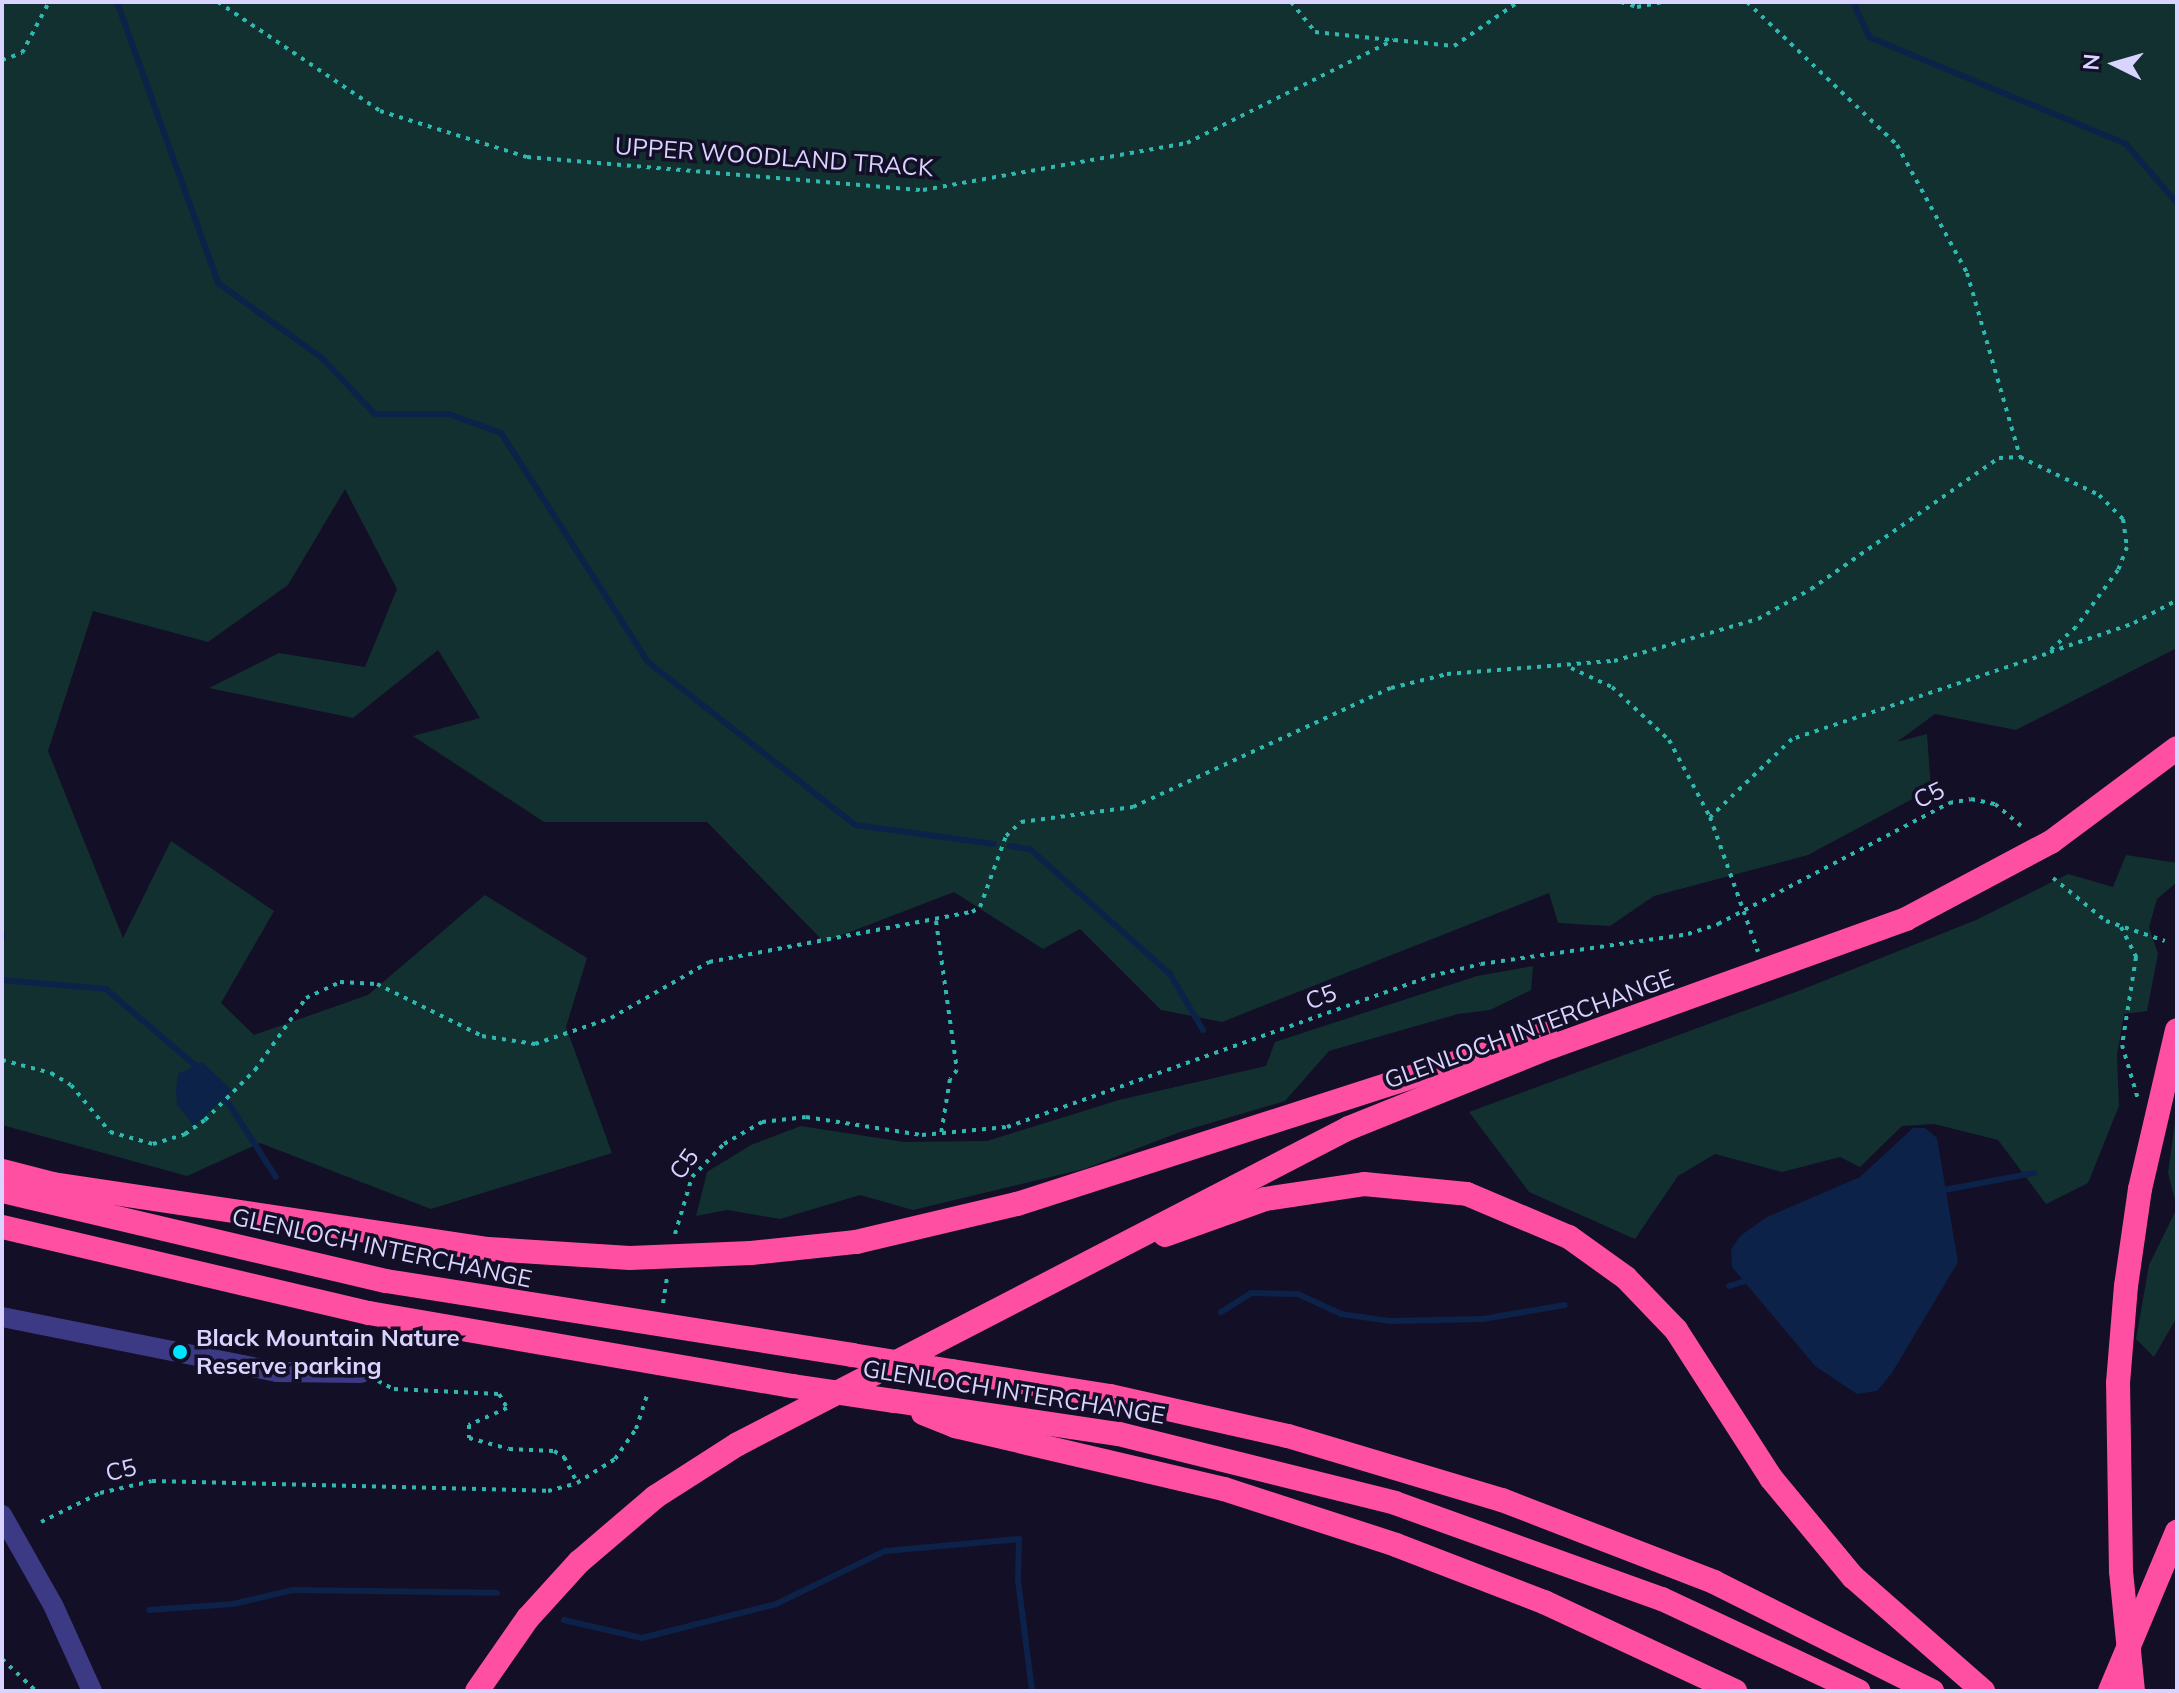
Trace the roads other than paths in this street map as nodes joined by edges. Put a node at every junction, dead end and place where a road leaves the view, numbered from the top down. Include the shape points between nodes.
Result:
1 (2177, 748) edge
2 (1670, 1006) junction
3 (2177, 1030) edge
4 (2, 1171) edge
5 (2, 1191) edge
6 (2, 1227) edge
7 (1055, 1279) junction
8 (2, 1317) edge
9 (361, 1373) road end
10 (895, 1401) junction
11 (2, 1515) edge
12 (2177, 1532) edge
13 (2177, 1543) edge
14 (92, 1691) edge
15 (477, 1691) edge
16 (1735, 1691) edge
17 (1858, 1691) edge
18 (1932, 1691) edge
19 (1983, 1691) edge
20 (2110, 1691) edge
21 (2125, 1691) edge
22 (2133, 1691) edge

1 - 2 highway, GLENLOCH INTERCHANGE via 2051,842 1970,888 1906,919
2 - 4 highway via 1492,1050 1017,1204 856,1242 799,1249 630,1258 488,1249 53,1184
2 - 7 highway, GLENLOCH INTERCHANGE via 1349,1128
3 - 22 highway, bridge via 2151,1135 2128,1272 2118,1383 2121,1571
5 - 18 highway, GLENLOCH INTERCHANGE, bridge via 400,1284 1197,1414 1474,1491 1714,1582
6 - 10 highway, GLENLOCH INTERCHANGE, bridge via 369,1313
7 - 15 highway, GLENLOCH INTERCHANGE via 738,1444 655,1497 553,1588
7 - 19 highway via 1234,1208 1325,1186 1441,1189 1521,1212 1577,1242 1641,1291 1690,1349 1741,1434 1811,1530 1866,1591
8 - 9 street via 277,1372
10 - 16 highway via 955,1426 1176,1476 1382,1540 1544,1602
10 - 17 highway, GLENLOCH INTERCHANGE via 1119,1434 1395,1503 1662,1599
11 - 14 street via 53,1605
12 - 20 highway
13 - 21 highway

